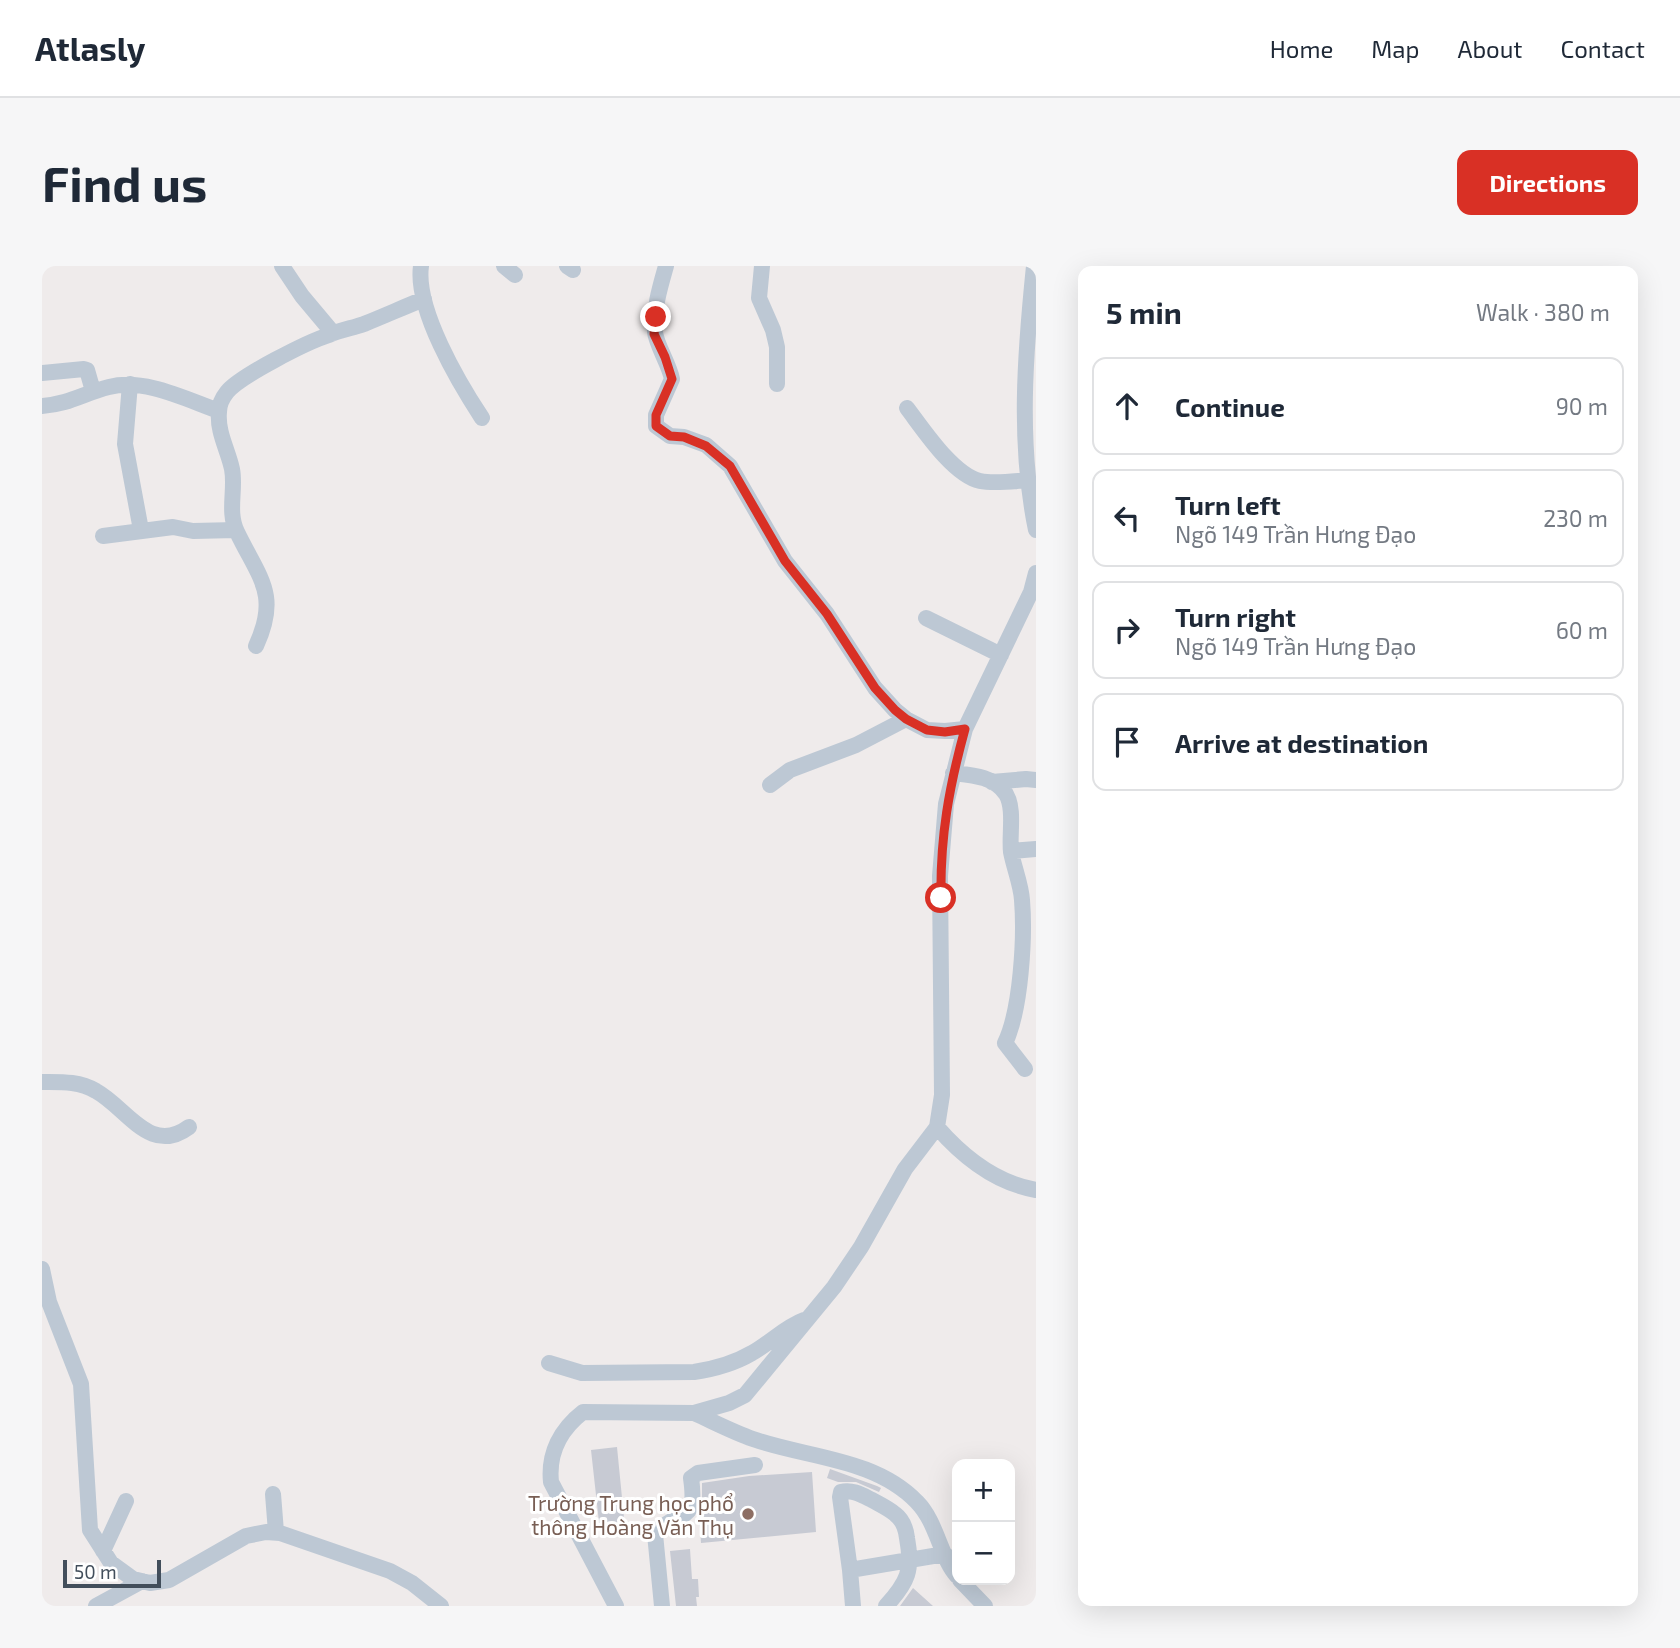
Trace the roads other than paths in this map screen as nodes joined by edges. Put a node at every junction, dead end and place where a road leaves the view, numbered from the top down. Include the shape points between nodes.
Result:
1 (282, 266) edge
2 (421, 266) edge
3 (666, 266) edge
4 (762, 266) edge
5 (1034, 266) edge
6 (424, 299) junction
7 (333, 333) junction
8 (42, 373) edge
9 (130, 384) junction
10 (777, 384) dead end
11 (93, 391) junction
12 (61, 405) junction
13 (42, 406) edge
14 (907, 408) dead end
15 (219, 411) junction
16 (42, 415) edge
17 (481, 418) dead end
18 (1029, 480) junction
19 (141, 530) junction
20 (236, 530) junction
21 (1036, 530) edge
22 (103, 536) dead end
23 (1036, 573) edge
24 (1018, 617) junction
25 (1036, 617) edge
26 (926, 618) dead end
27 (256, 646) dead end
28 (1001, 655) junction
29 (906, 719) junction
30 (965, 729) junction
31 (953, 773) junction
32 (1036, 780) edge
33 (992, 782) junction
34 (770, 785) dead end
35 (1036, 849) edge
36 (1011, 851) junction
37 (1029, 959) edge
38 (1025, 1069) dead end
39 (42, 1082) edge
40 (189, 1127) dead end
41 (937, 1127) junction
42 (1036, 1190) edge
43 (42, 1269) edge
44 (810, 1318) junction
45 (549, 1363) dead end
46 (694, 1413) junction
47 (755, 1465) dead end
48 (273, 1494) dead end
49 (126, 1501) dead end
50 (276, 1532) junction
51 (103, 1551) junction
52 (946, 1554) junction
53 (911, 1561) junction
54 (952, 1569) edge
55 (850, 1570) junction
56 (142, 1581) junction
57 (966, 1585) edge
58 (96, 1606) edge
59 (441, 1606) edge
60 (616, 1606) edge
61 (662, 1606) edge
62 (853, 1606) edge
63 (886, 1606) edge
64 (985, 1606) edge

1 - 7 street
2 - 6 street
3 - 29 street via 654,334 672,379 656,415 656,426 670,436 706,446 730,466 785,561 827,614 875,688
4 - 10 street via 758,298 777,346
5 - 18 street via 1023,394
6 - 7 street
6 - 17 street via 456,378
7 - 15 street via 234,386
8 - 11 street via 87,370
9 - 11 street
9 - 15 street
9 - 19 street via 125,444
11 - 12 street
12 - 13 street
12 - 16 street
14 - 18 street via 966,475 979,481
15 - 20 street via 233,472
18 - 21 street
19 - 20 street
19 - 22 street
20 - 27 street via 267,597 265,627
23 - 24 street
24 - 25 street
24 - 28 street
26 - 28 street
28 - 30 street
29 - 30 street via 927,730
29 - 34 street via 790,771
30 - 31 street
31 - 33 street
31 - 41 street via 941,843 942,1095
32 - 33 street
33 - 36 street via 1009,800
35 - 36 street
36 - 37 street
37 - 38 street via 1005,1043
39 - 40 street via 74,1082 95,1090 130,1120 159,1136 173,1136
41 - 42 street via 996,1178
41 - 44 street
43 - 51 street via 49,1301 81,1384 90,1530
44 - 45 street via 752,1354 694,1372 582,1373
44 - 46 street via 745,1395
46 - 52 street via 753,1439 866,1470 892,1483 919,1504
46 - 60 street via 583,1412 557,1444 549,1465 551,1482
47 - 61 street via 698,1473 691,1478 693,1506 688,1514 655,1534
48 - 50 street
49 - 51 street
50 - 56 street via 246,1536 169,1580
50 - 59 street via 390,1571
51 - 56 street via 111,1563
52 - 53 street
52 - 54 street
53 - 55 street
53 - 55 street via 902,1521 847,1490 840,1497
53 - 63 street via 899,1592
55 - 62 street
56 - 58 street
57 - 64 street

